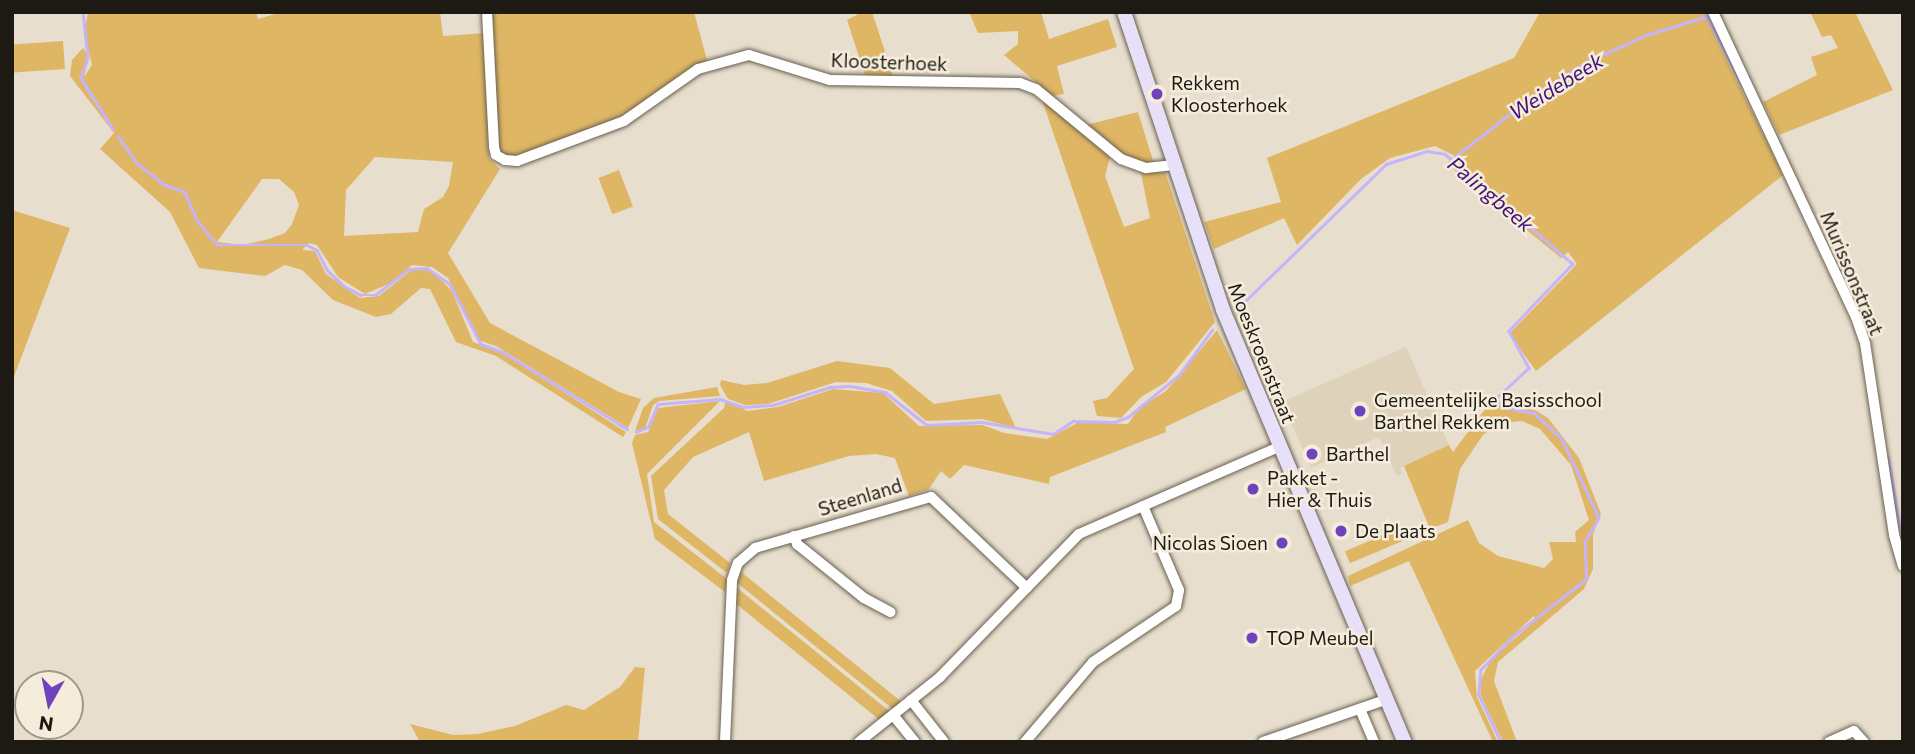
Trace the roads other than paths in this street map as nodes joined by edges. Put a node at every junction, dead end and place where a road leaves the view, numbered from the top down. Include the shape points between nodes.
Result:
1 (487, 12) edge
2 (1124, 12) edge
3 (1713, 12) edge
4 (1174, 165) junction
5 (1279, 447) junction
6 (1143, 506) junction
7 (794, 536) junction
8 (1903, 566) edge
9 (1027, 588) junction
10 (890, 612) dead end
11 (1388, 699) junction
12 (911, 700) junction
13 (1360, 709) junction
14 (893, 715) junction
15 (725, 742) edge
16 (859, 742) edge
17 (915, 742) edge
18 (944, 742) edge
19 (1025, 742) edge
20 (1263, 742) edge
21 (1374, 742) edge
22 (1405, 742) edge
23 (1829, 742) edge
24 (1864, 742) edge

1 - 4 street, Kloosterhoek via 494,147 496,155 505,160 517,161 624,121 698,69 749,55 830,80 906,78 1029,85 1121,159 1146,167
2 - 4 main road, Moeskroenstraat
3 - 8 street, Murissonstraat via 1857,317
4 - 5 main road, Moeskroenstraat via 1223,310
5 - 6 street
5 - 11 main road, Moeskroenstraat
6 - 9 street via 1079,534
6 - 19 street via 1179,590 1176,606 1093,662
7 - 9 street, Steenland via 931,497
7 - 10 street via 797,544 864,598
7 - 15 street, Steenland via 746,554 733,574
9 - 12 street
11 - 13 street
11 - 22 main road, Moeskroenstraat
12 - 14 street
12 - 18 street
13 - 20 street
13 - 21 street
14 - 16 street
14 - 17 street
23 - 24 street via 1854,731

